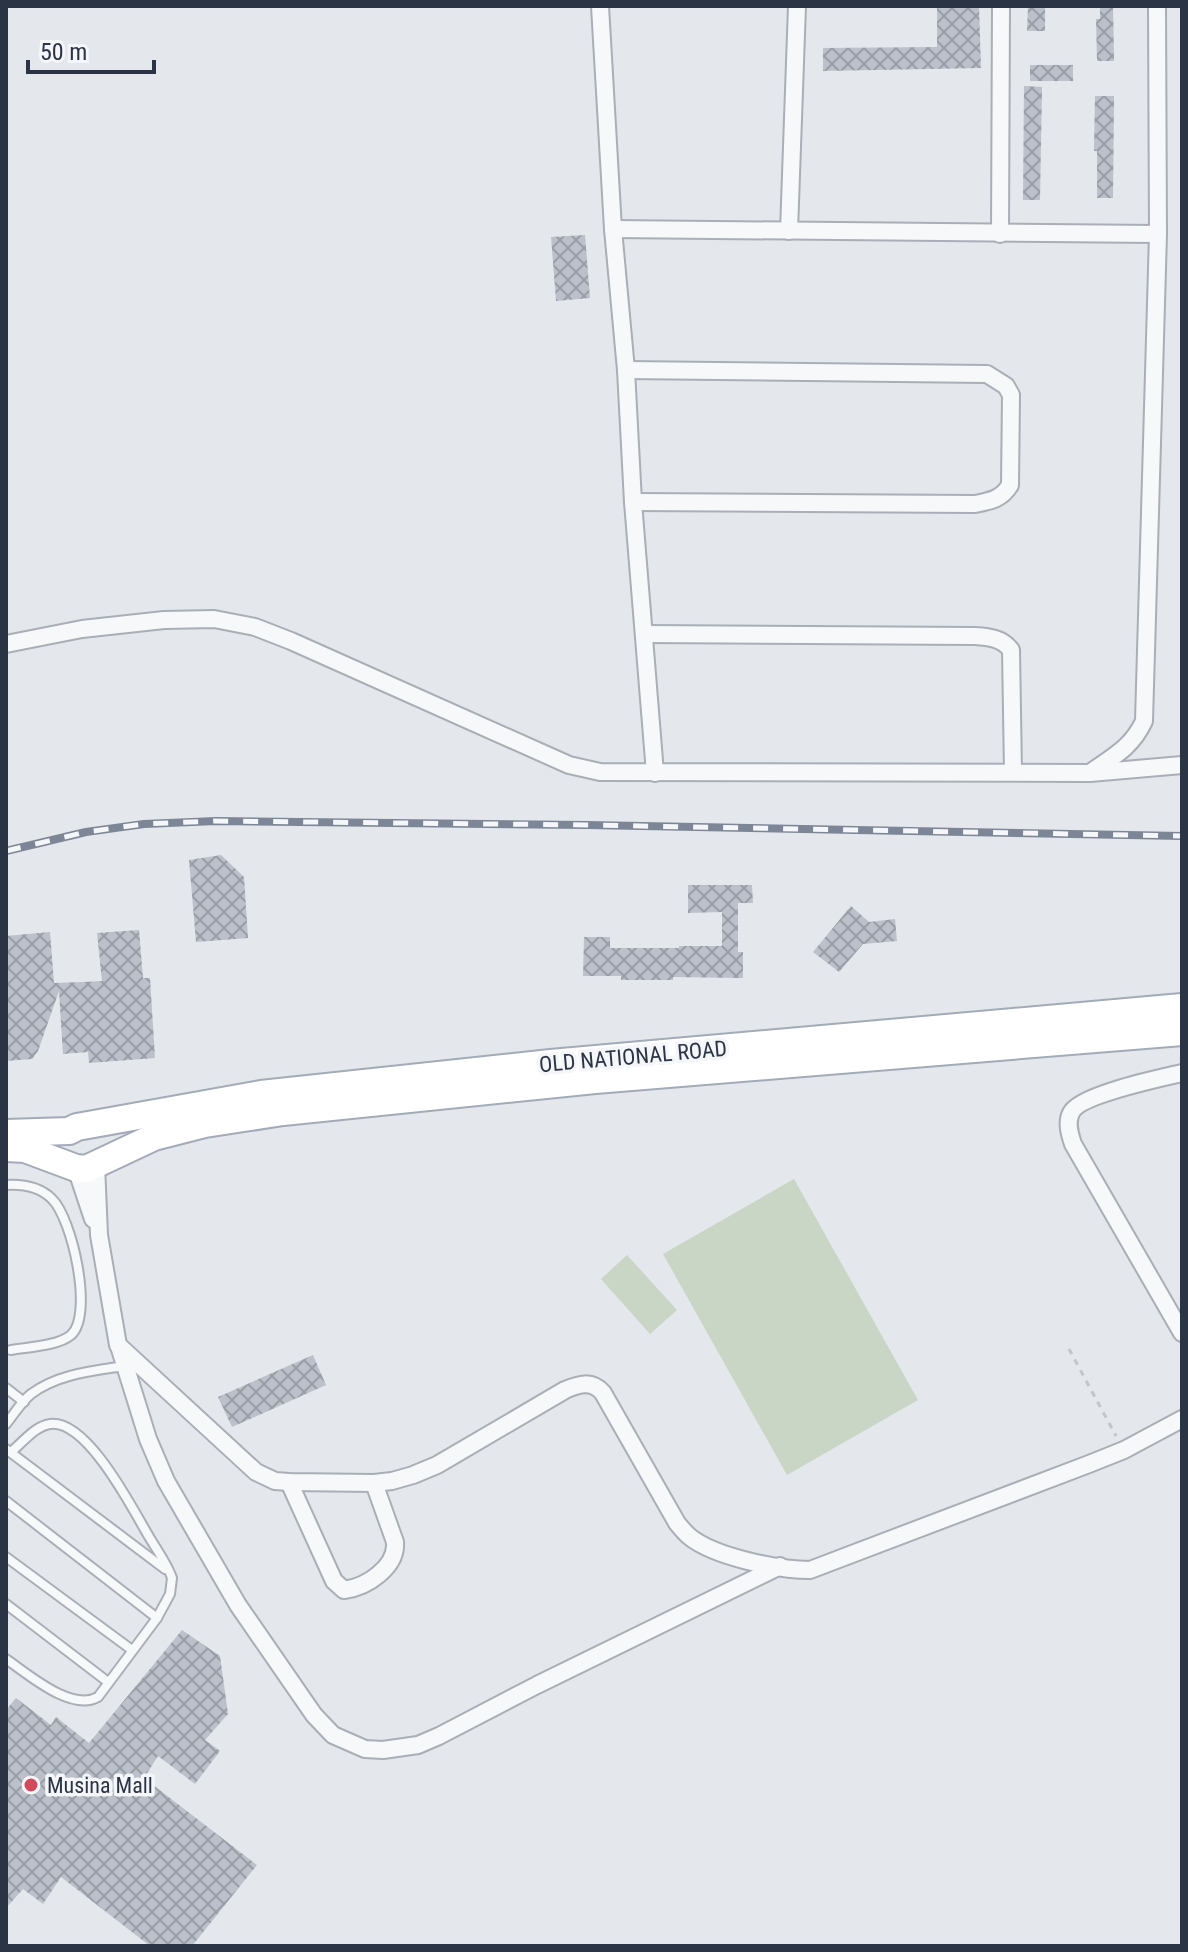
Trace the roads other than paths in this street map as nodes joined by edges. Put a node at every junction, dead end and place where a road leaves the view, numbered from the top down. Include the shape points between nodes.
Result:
1 (600, 6) edge
2 (797, 6) edge
3 (1001, 6) edge
4 (1157, 6) edge
5 (613, 229) junction
6 (789, 231) junction
7 (1000, 234) junction
8 (1158, 234) junction
9 (626, 370) junction
10 (633, 502) junction
11 (644, 634) junction
12 (6, 644) edge
13 (1182, 765) edge
14 (1013, 772) junction
15 (655, 773) junction
16 (1090, 773) junction
17 (1182, 1007) edge
18 (1182, 1032) edge
19 (1182, 1073) edge
20 (78, 1128) junction
21 (6, 1133) edge
22 (6, 1148) edge
23 (85, 1165) junction
24 (6, 1185) edge
25 (1182, 1333) edge
26 (118, 1345) junction
27 (11, 1350) dead end
28 (124, 1366) junction
29 (6, 1388) edge
30 (24, 1402) junction
31 (1182, 1419) edge
32 (6, 1424) edge
33 (8, 1450) edge
34 (289, 1482) junction
35 (374, 1483) junction
36 (6, 1501) edge
37 (6, 1557) edge
38 (780, 1566) junction
39 (170, 1572) junction
40 (6, 1604) edge
41 (157, 1618) junction
42 (132, 1650) junction
43 (6, 1659) edge
44 (108, 1682) junction

1 - 5 street
2 - 6 street
3 - 7 street
4 - 8 street
5 - 6 street
5 - 9 street
6 - 7 street
7 - 8 street
8 - 16 street via 1144,721 1136,737
9 - 10 street
9 - 10 street via 987,374 1011,395 1010,485 1005,494 988,502
10 - 11 street
11 - 14 street via 975,636 1003,642 1011,650
11 - 15 street
12 - 15 street via 164,620 214,619 255,627 569,765 600,772
13 - 16 street
14 - 15 street
14 - 16 street
17 - 20 main road, OLD NATIONAL ROAD via 261,1094
18 - 23 main road, OLD NATIONAL ROAD via 595,1080 283,1112 154,1137
19 - 25 street via 1077,1105 1069,1130
20 - 21 main road, OLD NATIONAL ROAD
20 - 23 main road via 64,1137 62,1153 66,1160
20 - 23 main road via 95,1130 105,1145 103,1155
22 - 23 main road
23 - 26 street
24 - 27 lane via 43,1191 61,1210 82,1295 79,1321 71,1335
26 - 28 street
26 - 34 street via 256,1472
28 - 30 lane via 68,1375
28 - 38 street via 166,1481 238,1605 314,1715 333,1735 365,1749 429,1741
29 - 30 lane
30 - 32 lane
31 - 38 street via 1124,1450 819,1567
33 - 39 lane
33 - 39 lane via 49,1424 63,1425 79,1436 115,1478
34 - 35 street
34 - 35 street via 334,1581 344,1590 382,1572 396,1552
35 - 38 street via 437,1465 586,1383 603,1393 688,1536 715,1550
36 - 41 lane
37 - 42 lane
39 - 41 lane via 170,1594
40 - 44 lane
41 - 42 lane
42 - 44 lane
43 - 44 lane via 52,1691 80,1701 98,1697

